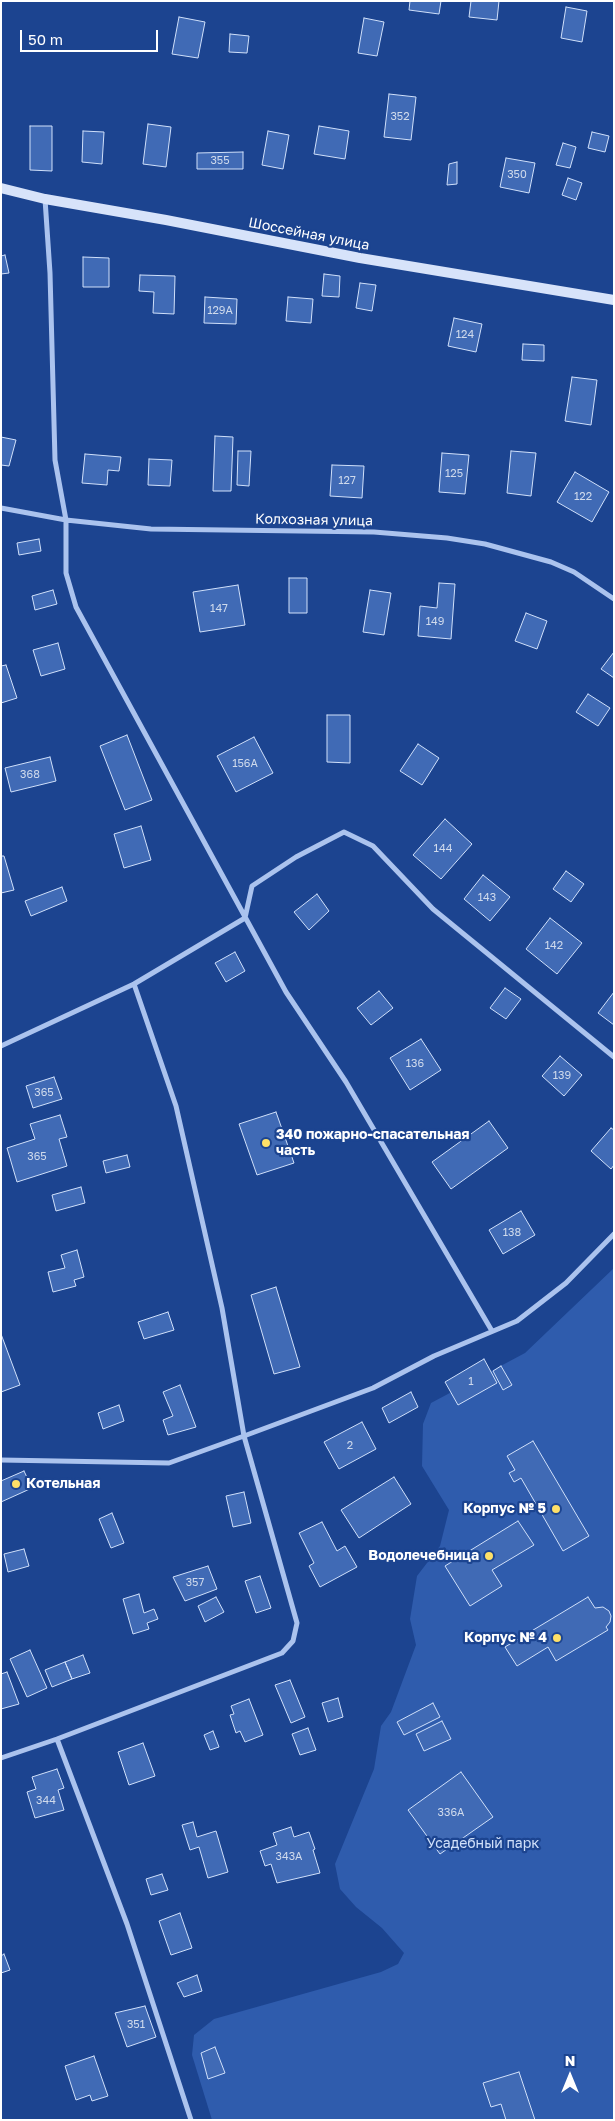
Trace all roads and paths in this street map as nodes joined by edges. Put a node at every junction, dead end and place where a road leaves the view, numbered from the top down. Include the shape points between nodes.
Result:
1 (1, 188) edge
2 (45, 199) junction
3 (614, 300) edge
4 (1, 508) edge
5 (66, 520) junction
6 (614, 598) edge
7 (245, 918) junction
8 (134, 984) junction
9 (1, 1046) edge
10 (614, 1057) edge
11 (614, 1234) edge
12 (492, 1331) junction
13 (244, 1436) junction
14 (1, 1460) edge
15 (57, 1740) junction
16 (1, 1758) edge
17 (191, 2120) edge

1 - 2 street, Шоссейная улица
2 - 3 street, Шоссейная улица via 360,258
2 - 5 street via 55,460
4 - 5 street, Колхозная улица
5 - 6 street, Колхозная улица via 151,529 374,532 447,538 485,544 550,562 574,572
5 - 7 street via 66,573 76,607
7 - 8 street
7 - 10 street via 252,886 296,857 344,832 373,846 433,909
7 - 12 street via 286,992 346,1082
8 - 9 street
8 - 13 street via 176,1106 222,1308
11 - 12 street via 566,1283 517,1321
12 - 13 street via 434,1356 373,1388
13 - 14 street via 169,1463
13 - 15 street via 296,1623 293,1641 282,1653
15 - 16 street
15 - 17 street via 127,1924

